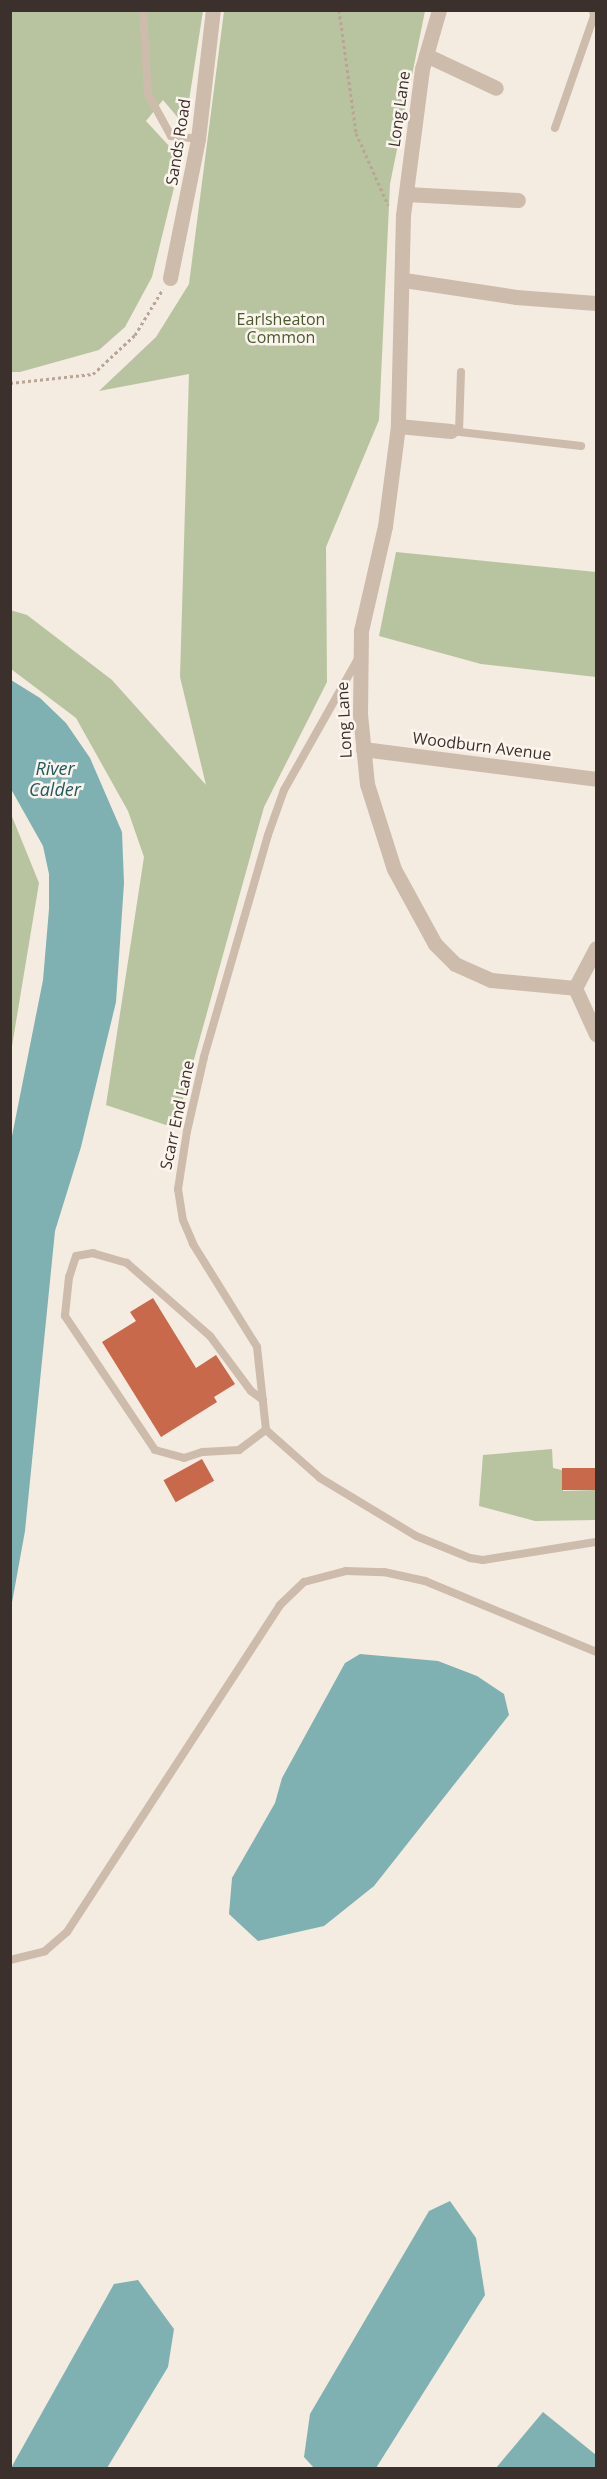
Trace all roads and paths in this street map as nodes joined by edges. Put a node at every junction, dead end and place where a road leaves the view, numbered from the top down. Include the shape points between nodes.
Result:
1 (143, 10) edge
2 (213, 10) edge
3 (339, 10) edge
4 (439, 10) edge
5 (596, 10) edge
6 (426, 55) junction
7 (496, 88) dead end
8 (555, 128) dead end
9 (198, 139) junction
10 (406, 194) junction
11 (518, 200) dead end
12 (398, 215) junction
13 (170, 278) joint
14 (404, 280) junction
15 (597, 303) edge
16 (461, 372) dead end
17 (10, 383) edge
18 (398, 426) junction
19 (455, 431) junction
20 (581, 446) dead end
21 (360, 654) junction
22 (363, 748) junction
23 (597, 779) edge
24 (597, 948) edge
25 (576, 988) junction
26 (597, 1034) edge
27 (263, 1401) junction
28 (266, 1430) junction
29 (597, 1542) edge
30 (597, 1652) edge
31 (10, 1960) edge

1 - 9 lane via 148,94 171,136
2 - 9 street, Sands Road
3 - 12 path via 356,133
4 - 6 street, Long Lane
5 - 8 lane
6 - 7 street
6 - 10 street, Long Lane
9 - 13 street, Sands Road
10 - 11 street
10 - 12 street, Long Lane
12 - 14 street, Long Lane
13 - 17 path via 135,335 93,374
14 - 15 street via 516,297
14 - 18 street, Long Lane
16 - 19 lane
18 - 19 street
18 - 21 street, Long Lane via 385,526
19 - 20 lane
21 - 22 street, Long Lane
21 - 27 lane, Scarr End Lane via 284,790 268,835 204,1057 181,1160 178,1189 183,1220 193,1244 250,1331 257,1347
22 - 23 street, Woodburn Avenue
22 - 25 street, Long Lane via 367,784 394,869 435,944 455,964 491,980
24 - 25 street
25 - 26 street
27 - 28 lane, Scarr End Lane
27 - 28 lane via 210,1336 127,1263 93,1253 76,1256 69,1277 65,1316 154,1450 184,1458 203,1452 239,1450
28 - 29 lane via 320,1478 397,1526 449,1550 483,1560
30 - 31 lane via 425,1581 384,1572 346,1571 304,1582 280,1605 67,1932 45,1951

